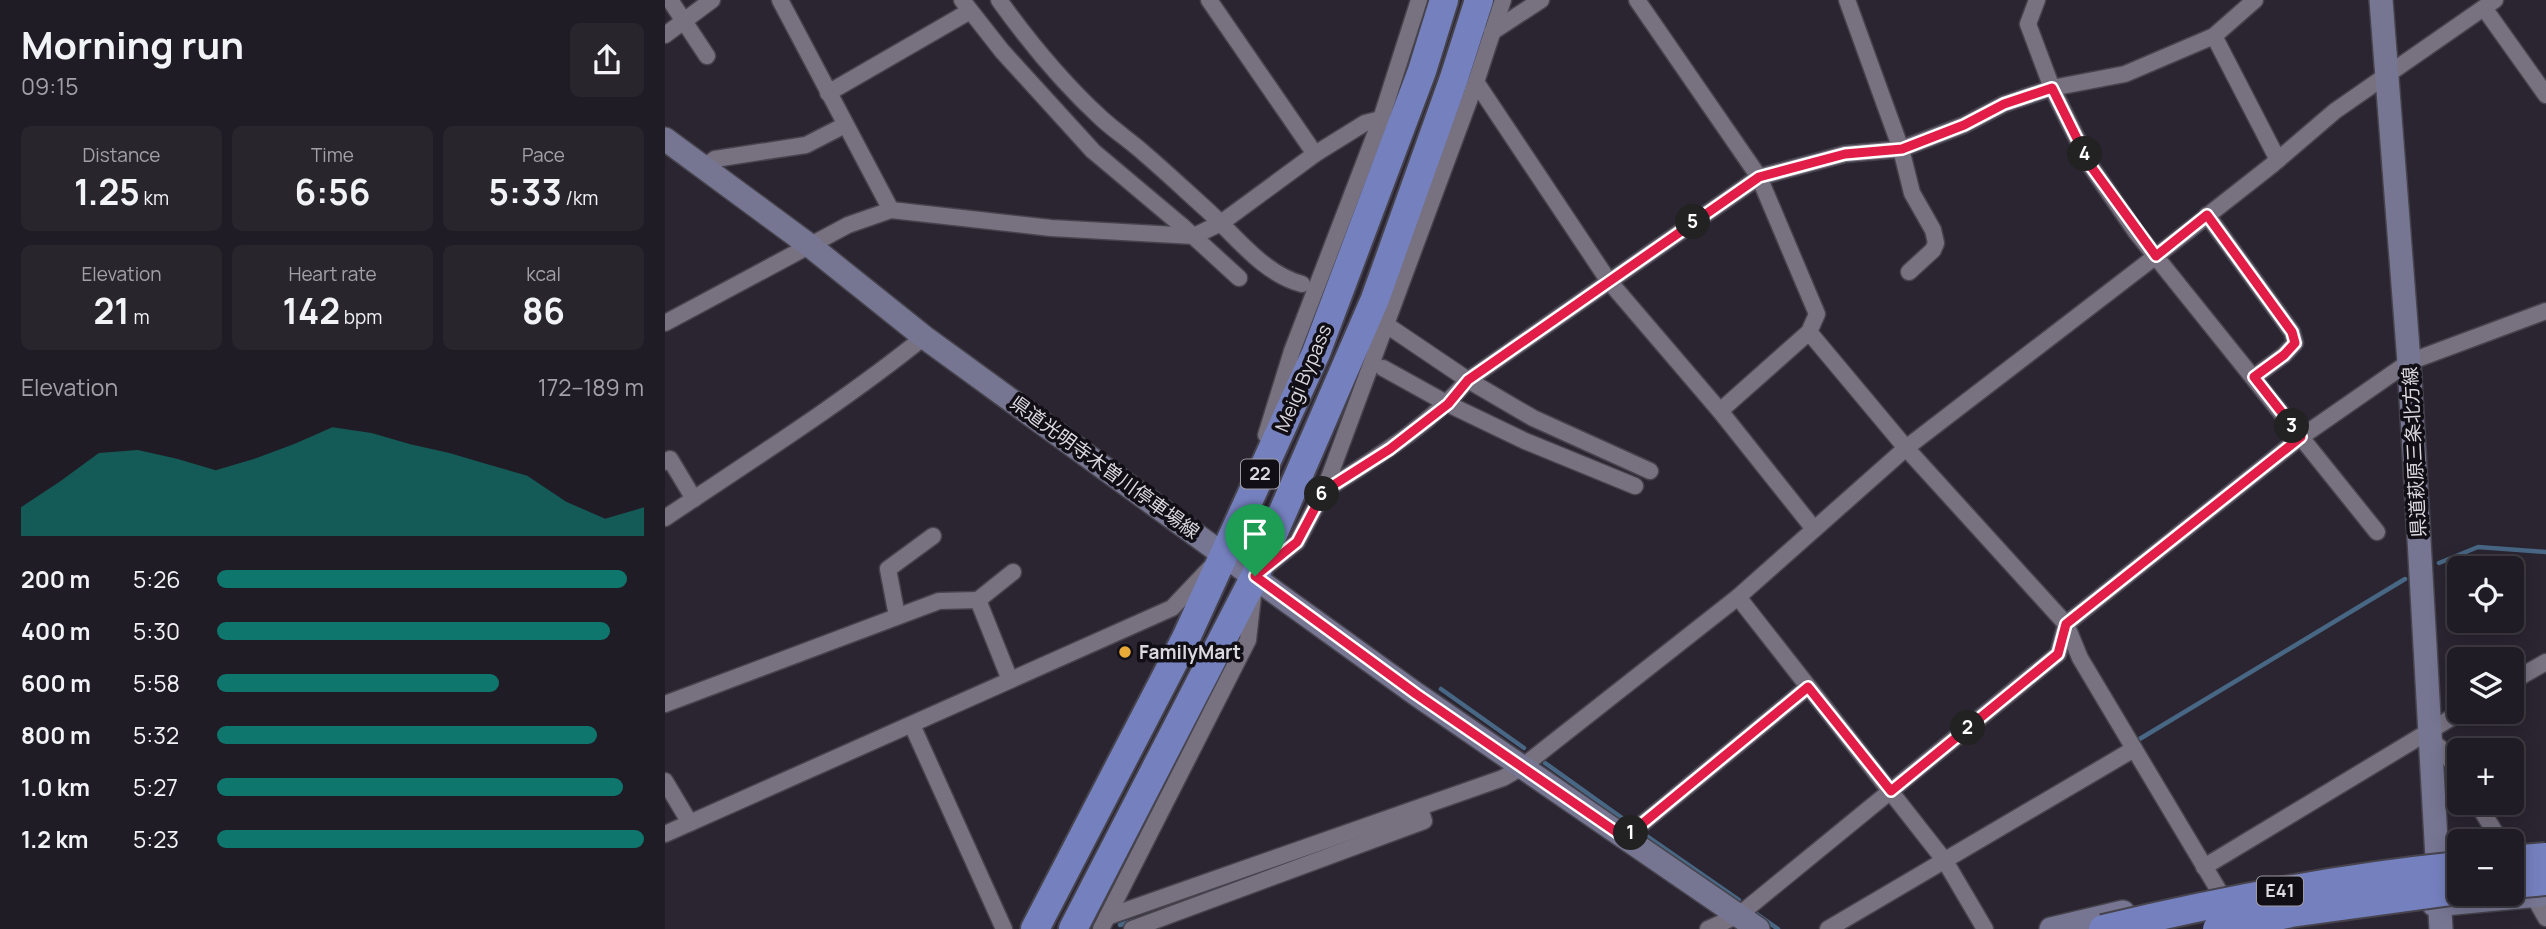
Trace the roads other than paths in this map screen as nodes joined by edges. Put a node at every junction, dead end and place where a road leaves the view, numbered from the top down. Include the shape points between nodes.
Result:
1 (670, 0) edge
2 (712, 0) edge
3 (780, 0) edge
4 (999, 0) edge
5 (1209, 0) edge
6 (1419, 0) edge
7 (1444, 0) edge
8 (1479, 0) edge
9 (1503, 0) edge
10 (1541, 0) edge
11 (1637, 0) edge
12 (1847, 0) edge
13 (2037, 0) edge
14 (2255, 0) edge
15 (2381, 0) edge
16 (2490, 4) edge
17 (966, 5) edge
18 (2237, 8) edge
19 (683, 20) junction
20 (1492, 32) junction
21 (665, 35) edge
22 (2214, 36) junction
23 (707, 56) dead end
24 (2386, 75) junction
25 (1476, 82) junction
26 (2052, 88) junction
27 (828, 93) junction
28 (2546, 95) edge
29 (1381, 119) junction
30 (845, 125) junction
31 (666, 143) edge
32 (1902, 149) junction
33 (1315, 154) junction
34 (2278, 160) junction
35 (704, 167) junction
36 (1759, 177) junction
37 (891, 210) junction
38 (2207, 215) junction
39 (1221, 223) junction
40 (1194, 236) junction
41 (809, 245) junction
42 (2156, 256) junction
43 (1909, 272) dead end
44 (1239, 278) dead end
45 (1608, 280) junction
46 (1302, 285) dead end
47 (2546, 311) edge
48 (665, 323) edge
49 (1391, 328) dead end
50 (1809, 332) junction
51 (924, 337) junction
52 (2409, 362) junction
53 (1383, 368) dead end
54 (2254, 377) junction
55 (1468, 380) junction
56 (1448, 404) junction
57 (1720, 411) junction
58 (2301, 437) junction
59 (1906, 448) junction
60 (665, 461) edge
61 (1650, 471) dead end
62 (1635, 486) dead end
63 (1324, 491) junction
64 (694, 499) junction
65 (1242, 514) junction
66 (665, 518) edge
67 (1814, 529) junction
68 (2377, 532) dead end
69 (933, 536) dead end
70 (1224, 554) junction
71 (1013, 572) dead end
72 (1255, 576) junction
73 (1738, 597) junction
74 (978, 600) junction
75 (897, 616) junction
76 (2066, 624) junction
77 (2546, 662) edge
78 (2524, 675) edge
79 (1010, 680) junction
80 (1808, 687) junction
81 (665, 704) edge
82 (2447, 722) edge
83 (912, 725) junction
84 (2430, 735) junction
85 (2134, 749) junction
86 (2447, 755) edge
87 (1522, 767) junction
88 (665, 781) edge
89 (1891, 791) junction
90 (1420, 808) junction
91 (690, 823) junction
92 (2447, 830) edge
93 (665, 834) edge
94 (1625, 838) junction
95 (2546, 845) edge
96 (2524, 846) edge
97 (2546, 857) edge
98 (2447, 859) edge
99 (2447, 859) edge
100 (2524, 859) edge
101 (1945, 861) junction
102 (2204, 867) junction
103 (2534, 889) edge
104 (2218, 890) junction
105 (2447, 897) edge
106 (2447, 897) edge
107 (1049, 901) junction
108 (2447, 905) edge
109 (1739, 915) junction
110 (2546, 918) edge
111 (1110, 922) edge
112 (1004, 929) edge
113 (1019, 929) edge
114 (1035, 929) edge
115 (1073, 929) edge
116 (1133, 929) edge
117 (1708, 929) edge
118 (1758, 929) edge
119 (1828, 929) edge
120 (1985, 929) edge
121 (2051, 929) edge
122 (2103, 929) edge
123 (2217, 929) edge
124 (2241, 929) edge
125 (2279, 929) edge
126 (2441, 929) edge

1 - 19 street
2 - 19 street
3 - 27 street
4 - 39 street via 1101,118
5 - 33 street
6 - 29 street
7 - 65 highway, Meigi Bypass / 22 via 1422,71 1316,353
8 - 72 highway, Meigi Bypass / 22 via 1375,299
9 - 20 street
10 - 20 street
11 - 36 street
12 - 32 street
13 - 26 street via 2028,24
14 - 18 street
15 - 24 main road, 県道萩原三条北方線
16 - 24 street
16 - 28 street
17 - 27 street
17 - 40 street via 1093,151
18 - 22 street
19 - 21 street
19 - 23 street
20 - 25 street
22 - 26 street via 2125,74
22 - 34 street
24 - 34 street
24 - 52 main road, 県道萩原三条北方線
25 - 45 street
25 - 63 street
26 - 32 street
26 - 42 street via 2090,165
27 - 30 street
29 - 33 street via 1365,123
29 - 65 street via 1293,351
30 - 35 street via 806,145 715,159
30 - 37 street
31 - 35 main road, 県道光明寺木曽川停車場線
32 - 36 street via 1845,154
32 - 43 street via 1912,193 1936,243
33 - 39 street
34 - 38 street
35 - 41 main road, 県道光明寺木曽川停車場線
36 - 45 street
36 - 50 street via 1817,314
37 - 40 street via 1051,228
37 - 41 street
38 - 42 street
38 - 54 street via 2292,332 2295,343
39 - 40 street
39 - 46 street via 1283,279
40 - 44 street
41 - 48 street
41 - 51 main road, 県道光明寺木曽川停車場線
42 - 54 street
42 - 59 street
45 - 55 street
45 - 57 street
47 - 52 street
49 - 55 street
50 - 57 street
50 - 59 street
51 - 64 street via 876,376
51 - 70 main road, 県道光明寺木曽川停車場線
52 - 58 street
52 - 84 main road, 県道萩原三条北方線
53 - 56 street
54 - 58 street
55 - 56 street
55 - 61 street via 1533,418
56 - 62 street
56 - 63 street via 1390,449
57 - 67 street
58 - 68 street
58 - 76 street
59 - 67 street
59 - 76 street
60 - 64 street via 670,459
63 - 72 street via 1297,542
64 - 66 street
65 - 70 highway, Meigi Bypass / 22
67 - 73 street
69 - 75 street via 888,569
70 - 72 main road, 県道光明寺木曽川停車場線
70 - 79 street via 1171,608
70 - 107 highway, Meigi Bypass / 22 via 1186,638
71 - 74 street
72 - 87 main road, 県道光明寺木曽川停車場線
72 - 111 street via 1248,640
72 - 115 highway, Meigi Bypass / 22
73 - 80 street
73 - 87 street
74 - 75 street via 939,601
74 - 79 street
75 - 81 street
76 - 85 street via 2080,658
76 - 89 street via 2058,654
77 - 78 street
79 - 83 street
80 - 89 street
80 - 94 street
82 - 84 street
83 - 91 street
83 - 112 street
84 - 86 street
84 - 92 main road, 県道萩原三条北方線
84 - 102 street
85 - 101 street
85 - 102 street
87 - 90 street
87 - 94 main road, 県道光明寺木曽川停車場線
88 - 91 street
89 - 101 street
89 - 109 street
90 - 111 street
90 - 116 street via 1424,821
91 - 93 street
94 - 109 main road, 県道光明寺木曽川停車場線
95 - 96 main road
97 - 100 highway, bridge
98 - 104 main road
99 - 122 highway, E41, bridge via 2408,871 2287,890
101 - 119 street
101 - 120 street
102 - 104 street
103 - 110 street
104 - 121 main road
104 - 124 street
105 - 123 highway, E41, bridge via 2291,914
106 - 125 main road
107 - 113 street
107 - 114 highway, Meigi Bypass / 22
108 - 126 main road, 県道萩原三条北方線
109 - 117 street
109 - 118 main road, 県道光明寺木曽川停車場線

